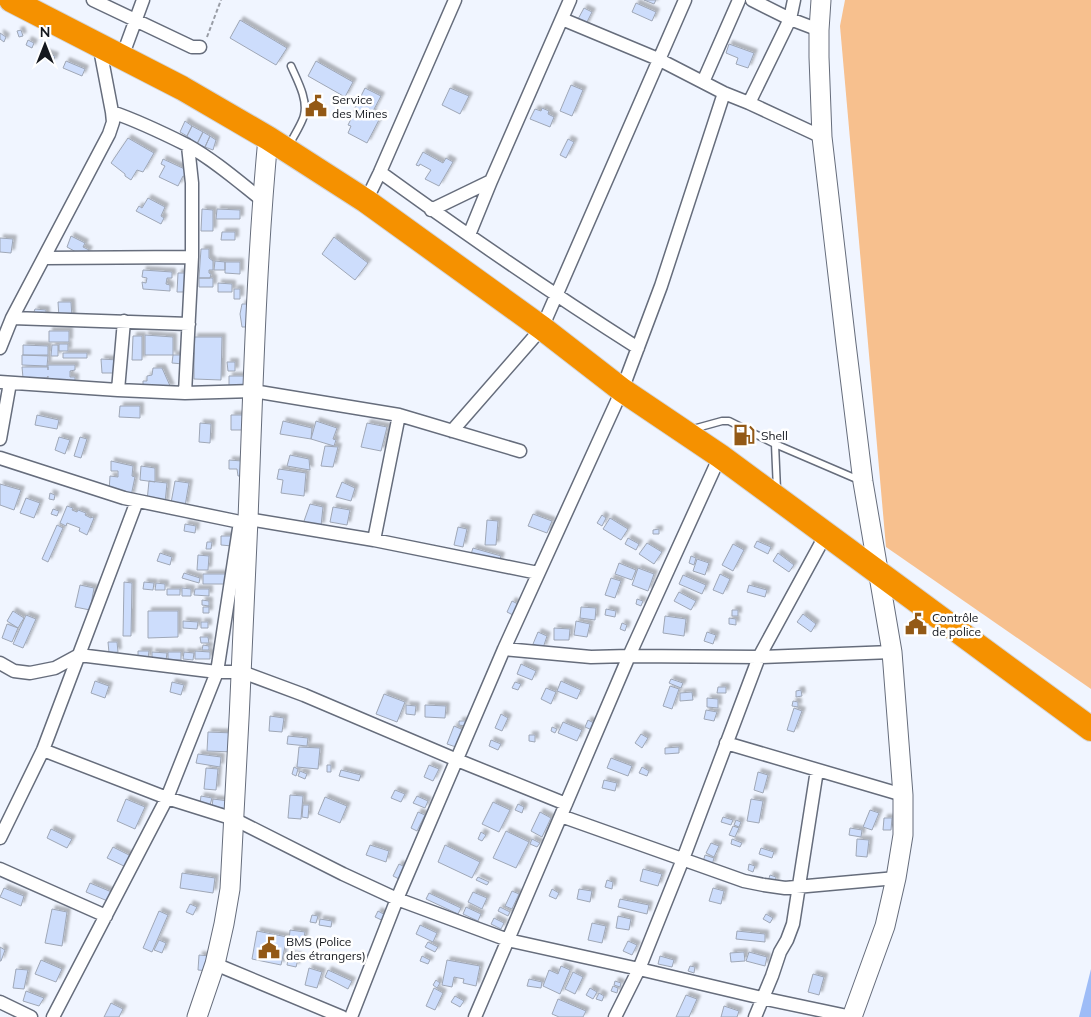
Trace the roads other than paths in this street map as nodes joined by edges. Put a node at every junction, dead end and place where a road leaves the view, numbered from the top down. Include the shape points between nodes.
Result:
1 (11, 0) edge
2 (93, 0) edge
3 (143, 0) edge
4 (455, 0) edge
5 (570, 0) edge
6 (685, 0) edge
7 (739, 0) edge
8 (752, 0) edge
9 (794, 0) edge
10 (821, 0) edge
11 (40, 6) edge
12 (562, 19) junction
13 (790, 19) junction
14 (136, 20) junction
15 (819, 30) junction
16 (99, 44) junction
17 (200, 46) road end
18 (122, 56) junction
19 (658, 59) junction
20 (291, 66) dead end
21 (703, 82) junction
22 (724, 92) junction
23 (749, 103) junction
24 (112, 112) junction
25 (822, 137) junction
26 (277, 144) junction
27 (188, 146) junction
28 (380, 172) junction
29 (491, 181) junction
30 (262, 200) junction
31 (366, 201) junction
32 (431, 210) junction
33 (469, 235) junction
34 (192, 257) junction
35 (45, 258) junction
36 (556, 294) junction
37 (12, 318) junction
38 (124, 321) junction
39 (189, 324) junction
40 (542, 328) junction
41 (0, 348) edge
42 (638, 348) junction
43 (5, 382) edge
44 (118, 390) junction
45 (622, 390) junction
46 (253, 391) junction
47 (185, 393) junction
48 (399, 415) junction
49 (452, 431) junction
50 (684, 432) junction
51 (0, 439) edge
52 (775, 444) junction
53 (520, 451) dead end
54 (720, 456) junction
55 (0, 458) edge
56 (863, 482) junction
57 (777, 498) junction
58 (137, 501) junction
59 (244, 521) junction
60 (826, 534) junction
61 (374, 540) junction
62 (878, 572) junction
63 (538, 573) junction
64 (504, 649) junction
65 (892, 652) junction
66 (79, 656) junction
67 (629, 656) junction
68 (758, 657) junction
69 (0, 663) edge
70 (217, 672) junction
71 (242, 672) junction
72 (1091, 729) edge
73 (726, 743) junction
74 (43, 750) junction
75 (457, 760) junction
76 (817, 770) junction
77 (903, 795) junction
78 (167, 798) junction
79 (564, 810) junction
80 (234, 819) junction
81 (0, 838) edge
82 (683, 859) junction
83 (0, 869) edge
84 (896, 878) junction
85 (798, 887) junction
86 (397, 899) junction
87 (106, 916) junction
88 (508, 940) junction
89 (215, 964) junction
90 (639, 969) junction
91 (762, 998) junction
92 (0, 1002) edge
93 (31, 1017) edge
94 (53, 1017) edge
95 (197, 1017) edge
96 (342, 1017) edge
97 (351, 1017) edge
98 (475, 1017) edge
99 (615, 1017) edge
100 (755, 1017) edge
101 (852, 1017) edge

1 - 11 highway
2 - 14 street
3 - 14 street
4 - 28 street
5 - 12 street
6 - 19 street
7 - 21 street
8 - 13 street
9 - 13 street
10 - 15 street
11 - 16 highway
12 - 19 street
12 - 29 street
13 - 15 street
13 - 23 street
14 - 17 street via 192,46
14 - 18 street
15 - 25 street
16 - 18 highway
16 - 24 street
18 - 26 highway
19 - 21 street
19 - 36 street
20 - 26 lane via 302,94 304,115
21 - 22 street
22 - 23 street
22 - 42 street
23 - 25 street
24 - 27 street
24 - 35 street via 109,134
25 - 56 street
26 - 30 street
26 - 31 highway
27 - 30 street
27 - 34 street via 192,182
28 - 31 street
28 - 32 street
29 - 32 street
29 - 33 street
30 - 46 street
31 - 40 highway
32 - 33 street
33 - 36 street
34 - 35 street
34 - 39 street
35 - 37 street
36 - 40 street
36 - 42 street
37 - 38 street
37 - 41 street
38 - 39 street
38 - 44 street
39 - 47 street
40 - 45 highway
40 - 49 street
42 - 45 street
43 - 44 street
43 - 51 street
44 - 47 street
45 - 50 highway
45 - 63 street
46 - 47 street
46 - 48 street
46 - 59 street
48 - 49 street
48 - 61 street
49 - 53 street
50 - 52 lane via 729,421
50 - 54 highway
52 - 56 lane
52 - 57 lane
54 - 57 highway
54 - 67 street
55 - 58 street
56 - 62 street
57 - 60 highway
58 - 59 street
58 - 66 street
59 - 61 street
59 - 70 street
59 - 71 street
60 - 62 highway
60 - 68 street
61 - 63 street
62 - 65 street
62 - 72 highway
63 - 64 street
64 - 67 street via 591,657
64 - 75 street
65 - 68 street
65 - 77 street
66 - 69 street via 55,668 30,673 14,671
66 - 70 street
66 - 74 street
67 - 68 street
67 - 79 street
68 - 73 street
70 - 71 street
70 - 78 street
71 - 75 street
71 - 80 street
73 - 76 street
73 - 82 street
74 - 78 street
74 - 81 street
75 - 79 street
75 - 86 street
76 - 77 street
76 - 85 street
77 - 84 street via 903,835
78 - 80 street
78 - 87 street
79 - 82 street
79 - 88 street
80 - 86 street
80 - 89 street via 230,889
82 - 85 street via 764,886
82 - 90 street
83 - 87 street
84 - 85 street
84 - 101 street via 884,926
85 - 91 street via 793,924
86 - 88 street
86 - 97 street
87 - 94 street
88 - 90 street
88 - 98 street
89 - 95 street
89 - 96 street
90 - 91 street
90 - 99 street
91 - 100 street
91 - 101 street
92 - 93 street

